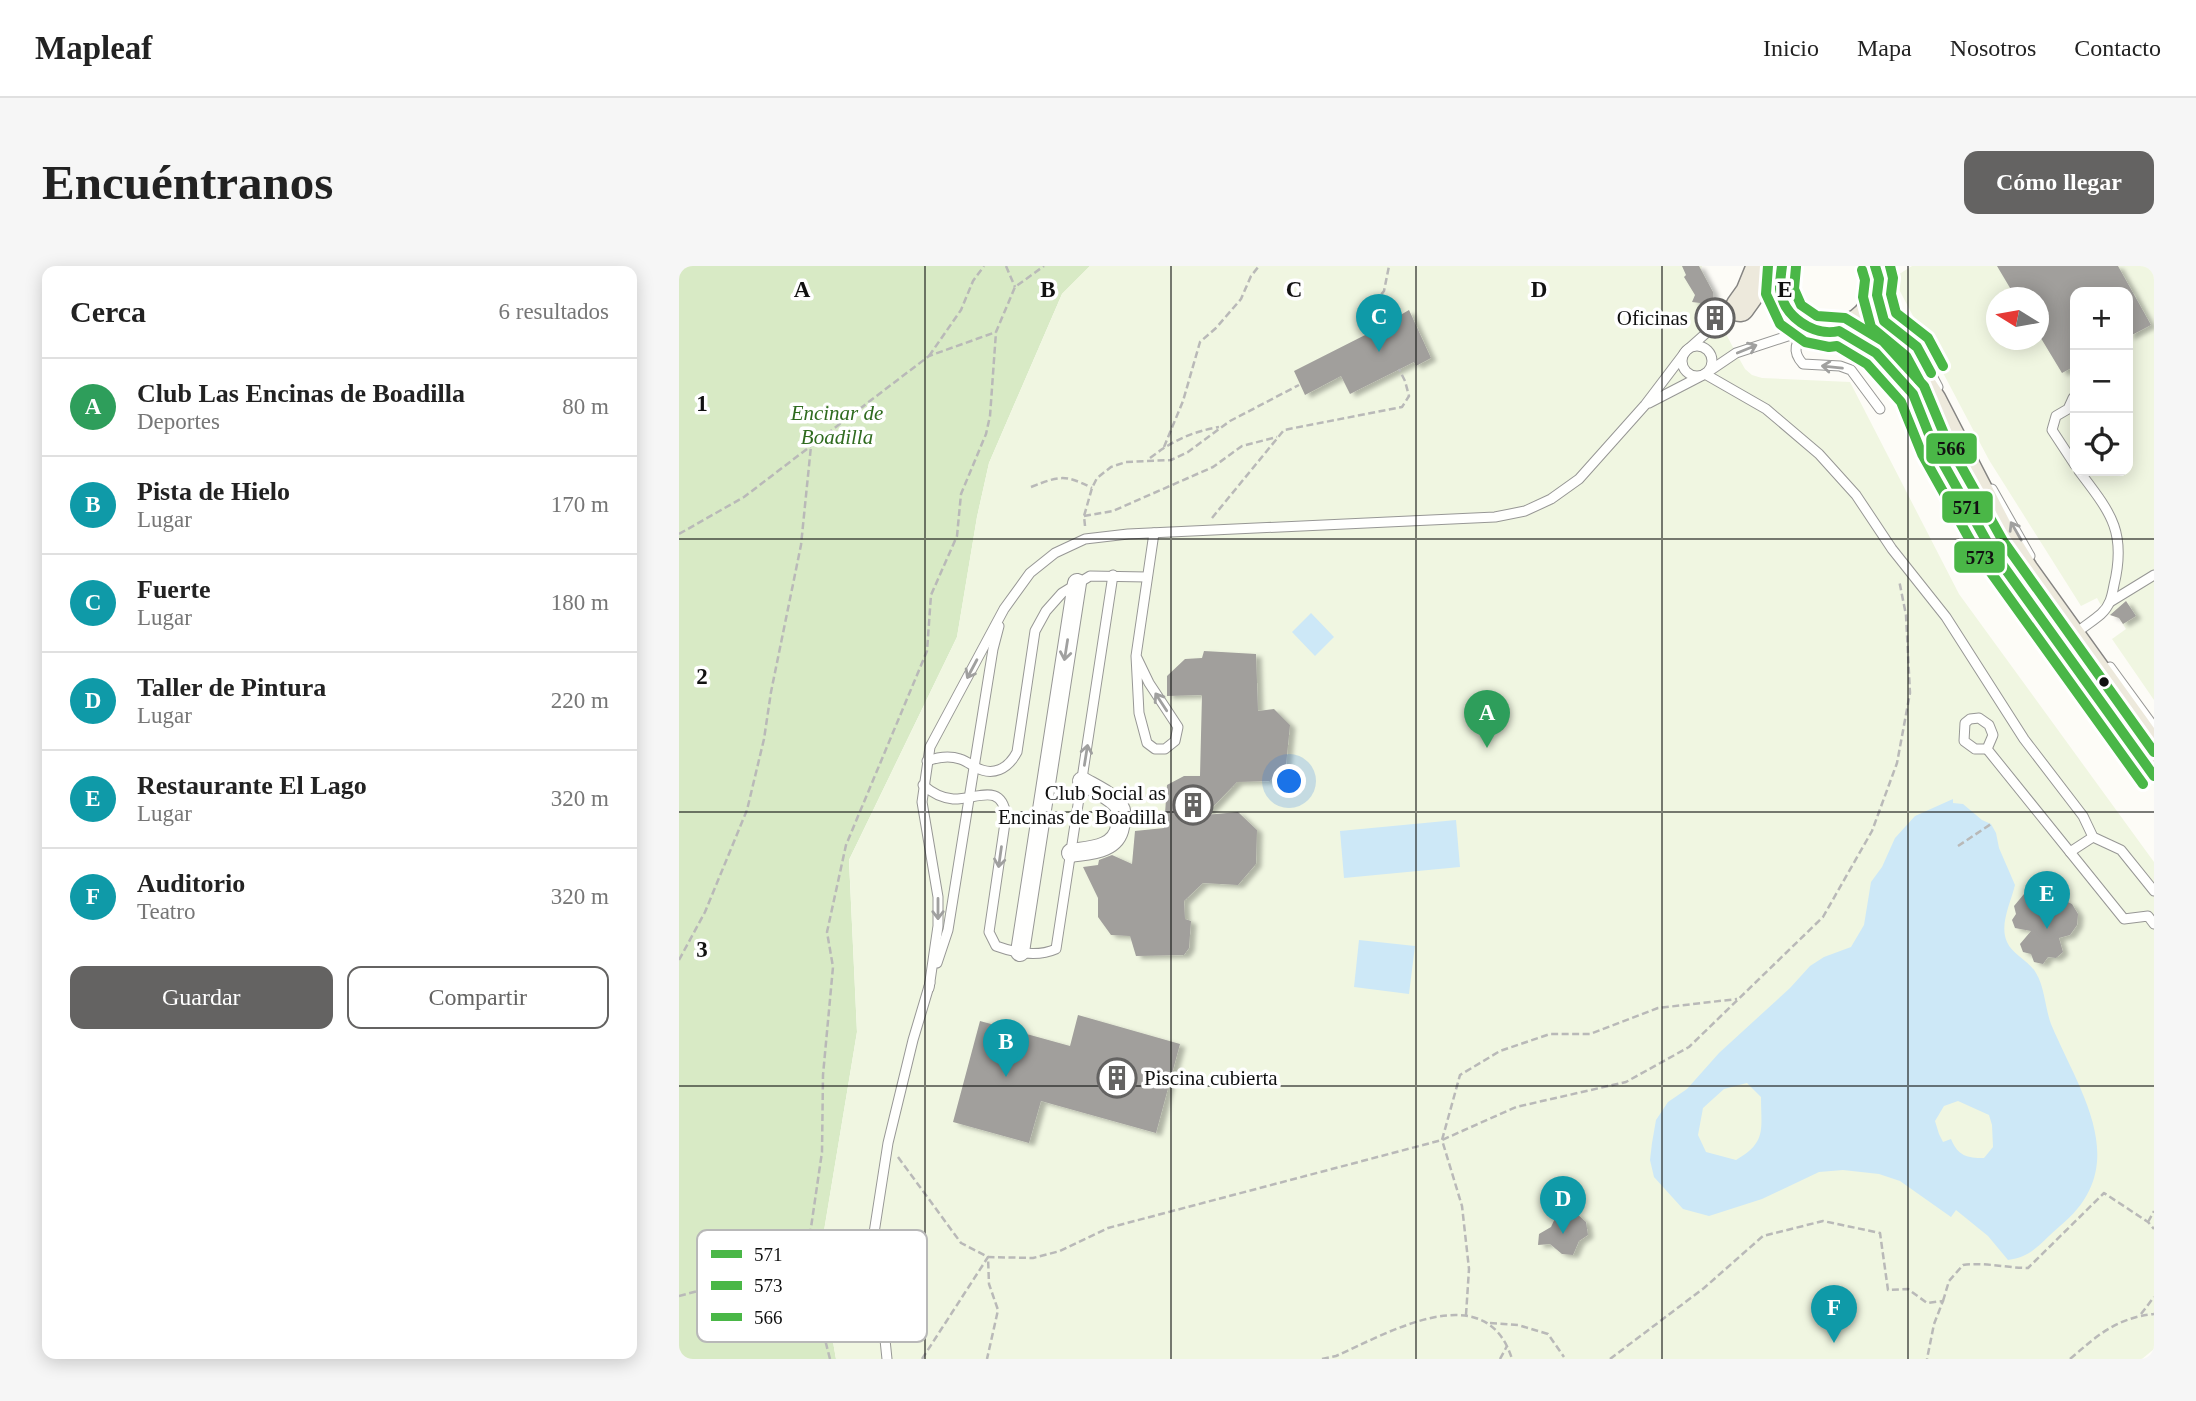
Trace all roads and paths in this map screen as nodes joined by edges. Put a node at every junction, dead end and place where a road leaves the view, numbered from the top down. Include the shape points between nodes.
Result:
1 (984, 266) edge
2 (1006, 266) edge
3 (1044, 266) edge
4 (1259, 266) edge
5 (1389, 266) edge
6 (1875, 266) edge
7 (1777, 269) edge
8 (1015, 287) junction
9 (1740, 307) joint
10 (1880, 308) junction
11 (1819, 330) junction
12 (1373, 331) dead end
13 (996, 332) junction
14 (1686, 351) junction
15 (929, 356) junction
16 (1399, 369) dead end
17 (1705, 374) junction
18 (1299, 385) dead end
19 (1913, 394) junction
20 (1942, 394) dead end
21 (1644, 405) junction
22 (2070, 405) edge
23 (1880, 409) dead end
24 (1222, 427) junction
25 (1277, 437) junction
26 (811, 446) junction
27 (1164, 447) junction
28 (2070, 457) edge
29 (1148, 460) junction
30 (2084, 476) edge
31 (1980, 482) junction
32 (1031, 487) dead end
33 (1092, 488) junction
34 (1084, 516) junction
35 (1205, 532) junction
36 (1154, 533) junction
37 (679, 534) edge
38 (1086, 539) junction
39 (1892, 549) junction
40 (2036, 566) dead end
41 (1113, 575) junction
42 (2154, 575) edge
43 (1147, 577) junction
44 (1077, 583) junction
45 (2110, 602) junction
46 (1004, 608) junction
47 (2079, 630) junction
48 (2102, 655) dead end
49 (1136, 656) junction
50 (2154, 727) edge
51 (1987, 749) dead end
52 (2154, 752) edge
53 (927, 761) junction
54 (974, 767) junction
55 (2154, 776) edge
56 (1082, 781) junction
57 (923, 785) junction
58 (970, 797) junction
59 (1991, 824) dead end
60 (2093, 838) junction
61 (1958, 846) dead end
62 (2070, 852) junction
63 (1071, 853) junction
64 (2154, 891) edge
65 (2154, 924) edge
66 (1020, 952) junction
67 (679, 960) edge
68 (929, 988) junction
69 (1737, 999) junction
70 (1442, 1140) junction
71 (888, 1143) junction
72 (2154, 1211) edge
73 (2148, 1222) junction
74 (2154, 1229) edge
75 (811, 1230) edge
76 (874, 1230) edge
77 (988, 1257) junction
78 (697, 1291) edge
79 (679, 1296) edge
80 (2154, 1297) edge
81 (1943, 1301) junction
82 (2154, 1314) edge
83 (1466, 1315) junction
84 (2140, 1315) junction
85 (1490, 1322) junction
86 (1508, 1344) junction
87 (1564, 1358) edge
88 (922, 1359) edge
89 (987, 1359) edge
90 (1322, 1359) edge
91 (1500, 1359) edge
92 (1512, 1359) edge
93 (1610, 1359) edge
94 (1927, 1359) edge
95 (2070, 1359) edge

1 - 15 path
2 - 8 path
3 - 8 path
4 - 27 path via 1241,299 1200,342
5 - 12 path via 1384,291 1368,311
6 - 10 main road
7 - 9 main road
7 - 11 main road via 1790,314
8 - 13 path
9 - 14 lane
10 - 11 main road via 1872,308 1852,327
10 - 20 lane via 1917,348
10 - 31 main road via 1892,342
17 -> 11 lane via 1736,353 1793,332
11 - 19 main road via 1876,353
23 -> 11 lane via 1851,370 1803,364 1797,357 1797,341
13 - 15 path
13 - 75 path via 986,435 961,494 957,536 930,595 927,651 846,845 827,933 833,967 823,1075 822,1152
14 - 17 lane via 1682,361 1686,371 1695,376
14 - 17 lane via 1696,346 1710,353 1712,363
14 - 21 lane
15 - 26 path
16 - 25 path via 1409,396 1402,407 1284,429
17 - 21 lane
17 - 39 lane via 1766,409 1819,454 1856,495
18 - 24 path
19 - 31 main road
19 - 55 lane via 1934,447 1991,549
21 - 35 lane via 1579,479 1525,511 1495,517
22 - 28 lane via 2056,416 2052,430
24 - 27 path via 1196,431
24 - 29 path via 1171,460
25 - 34 path via 1243,446 1213,467 1113,510
25 - 35 path via 1215,513
26 - 37 path via 744,497
26 - 67 path via 801,545 747,810 705,912
27 - 29 path
29 - 33 path via 1111,467
30 - 45 lane via 2114,523 2119,543 2119,568
40 -> 31 lane
31 - 47 main road via 2024,571
32 - 33 path via 1057,477 1073,478
33 - 34 path
34 - 38 path
35 - 36 lane
36 - 38 lane
36 - 43 lane
38 - 46 lane via 1055,553 1030,573
39 - 60 lane via 1947,617
39 - 69 path via 1906,615 1910,693 1897,763 1872,831 1823,917
41 - 43 lane
41 - 44 lane via 1090,576
56 -> 41 lane
42 - 45 lane
43 - 49 lane
44 - 54 lane via 1046,611 1035,631 1017,752 1011,764 993,771
44 -> 66 street
45 - 47 lane
46 -> 53 lane via 930,747
46 - 54 lane
47 - 52 main road
48 - 50 lane
49 -> 49 lane via 1139,713 1147,743 1165,749 1175,741 1178,727
51 - 62 lane
53 - 54 lane via 952,757
53 - 57 lane
54 - 58 lane
56 - 63 lane
56 - 63 street via 1118,805 1122,818 1114,842 1097,850
57 - 58 lane via 946,798
57 -> 68 lane via 938,897
58 -> 66 lane via 993,795 1005,807 989,932 996,946
58 - 68 lane via 948,930
59 - 61 path
60 - 62 lane
60 - 64 lane via 2121,850
62 - 65 lane via 2125,919 2148,916
63 - 66 lane via 1056,949 1044,954
68 - 71 lane
69 - 70 path via 1689,1047 1626,1082 1516,1107
69 - 70 path via 1658,1008 1590,1034 1550,1034 1500,1051 1460,1075
70 - 77 path via 1108,1228 1060,1251 1033,1258
70 - 83 path via 1462,1206 1469,1269
71 - 76 lane
71 - 77 path via 961,1243
72 - 73 path
73 - 74 path
73 - 81 path via 2104,1193 2028,1268 1983,1262 1963,1265 1949,1281
77 - 88 path
77 - 89 path via 989,1284 998,1310
78 - 79 path
80 - 84 path
81 - 93 path via 1927,1303 1908,1289 1888,1290 1880,1233 1823,1221 1763,1236 1705,1288
81 - 94 path
82 - 84 path
83 - 85 path
83 - 90 path via 1419,1319
84 - 95 path via 2110,1326
85 - 86 path
85 - 87 path via 1548,1334
86 - 91 path
86 - 92 path

